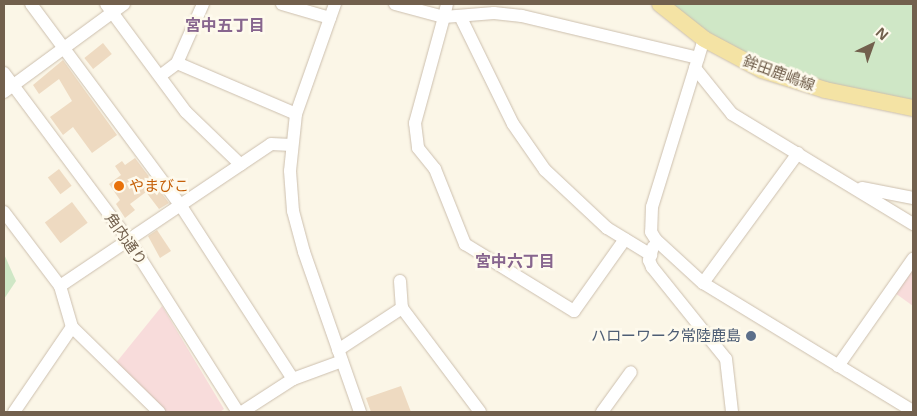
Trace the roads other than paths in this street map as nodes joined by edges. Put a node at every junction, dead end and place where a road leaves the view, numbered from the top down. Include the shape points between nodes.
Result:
1 (31, 4) edge
2 (124, 4) edge
3 (203, 4) edge
4 (282, 4) edge
5 (335, 4) edge
6 (394, 4) edge
7 (447, 4) edge
8 (660, 4) edge
9 (110, 9) edge
10 (444, 17) junction
11 (330, 18) junction
12 (461, 18) junction
13 (704, 39) junction
14 (62, 49) junction
15 (177, 63) junction
16 (696, 63) junction
17 (4, 73) edge
18 (160, 76) junction
19 (8, 88) edge
20 (913, 108) edge
21 (296, 114) junction
22 (292, 145) junction
23 (798, 153) junction
24 (241, 165) junction
25 (856, 187) junction
26 (913, 198) edge
27 (181, 206) junction
28 (4, 212) edge
29 (913, 224) edge
30 (624, 239) junction
31 (656, 240) junction
32 (130, 242) junction
33 (650, 255) junction
34 (913, 259) edge
35 (400, 281) dead end
36 (703, 283) junction
37 (60, 286) junction
38 (402, 308) junction
39 (72, 327) junction
40 (340, 355) junction
41 (838, 366) junction
42 (631, 372) dead end
43 (293, 379) junction
44 (12, 411) edge
45 (913, 411) edge
46 (159, 412) edge
47 (238, 412) edge
48 (242, 412) edge
49 (360, 412) edge
50 (480, 412) edge
51 (602, 412) edge
52 (732, 412) edge

1 - 14 street
2 - 9 street
3 - 15 street
4 - 11 street
5 - 11 street
6 - 10 street
7 - 10 street
8 - 13 main road, 鉾田鹿嶋線
9 - 14 street
9 - 18 street
10 - 12 street
10 - 30 street via 415,123 418,148 435,169 465,244 574,312
11 - 21 street
12 - 16 street via 494,13 522,16
12 - 30 street via 513,124 530,150 575,201
13 - 16 street
13 - 20 main road, 鉾田鹿嶋線 via 762,70 825,90
14 - 19 street
14 - 27 street
15 - 18 street
15 - 21 street
16 - 23 street via 714,97 732,114
16 - 31 street via 652,207 652,232
17 - 19 street, 角内通り
18 - 24 street via 186,112
19 - 32 street, 角内通り
21 - 22 street
22 - 24 street via 271,144
22 - 40 street via 293,211
23 - 25 street
23 - 36 street
24 - 27 street
25 - 26 street
25 - 29 street
27 - 32 street
27 - 43 street
28 - 37 street
30 - 33 street
31 - 33 street
31 - 36 street
32 - 37 street
32 - 47 street, 角内通り
33 - 52 street via 652,267 726,359
34 - 41 street
35 - 38 street
36 - 41 street
37 - 39 street
38 - 40 street
38 - 50 street
39 - 44 street
39 - 46 street
40 - 43 street
40 - 49 street
41 - 45 street
42 - 51 street
43 - 48 street

